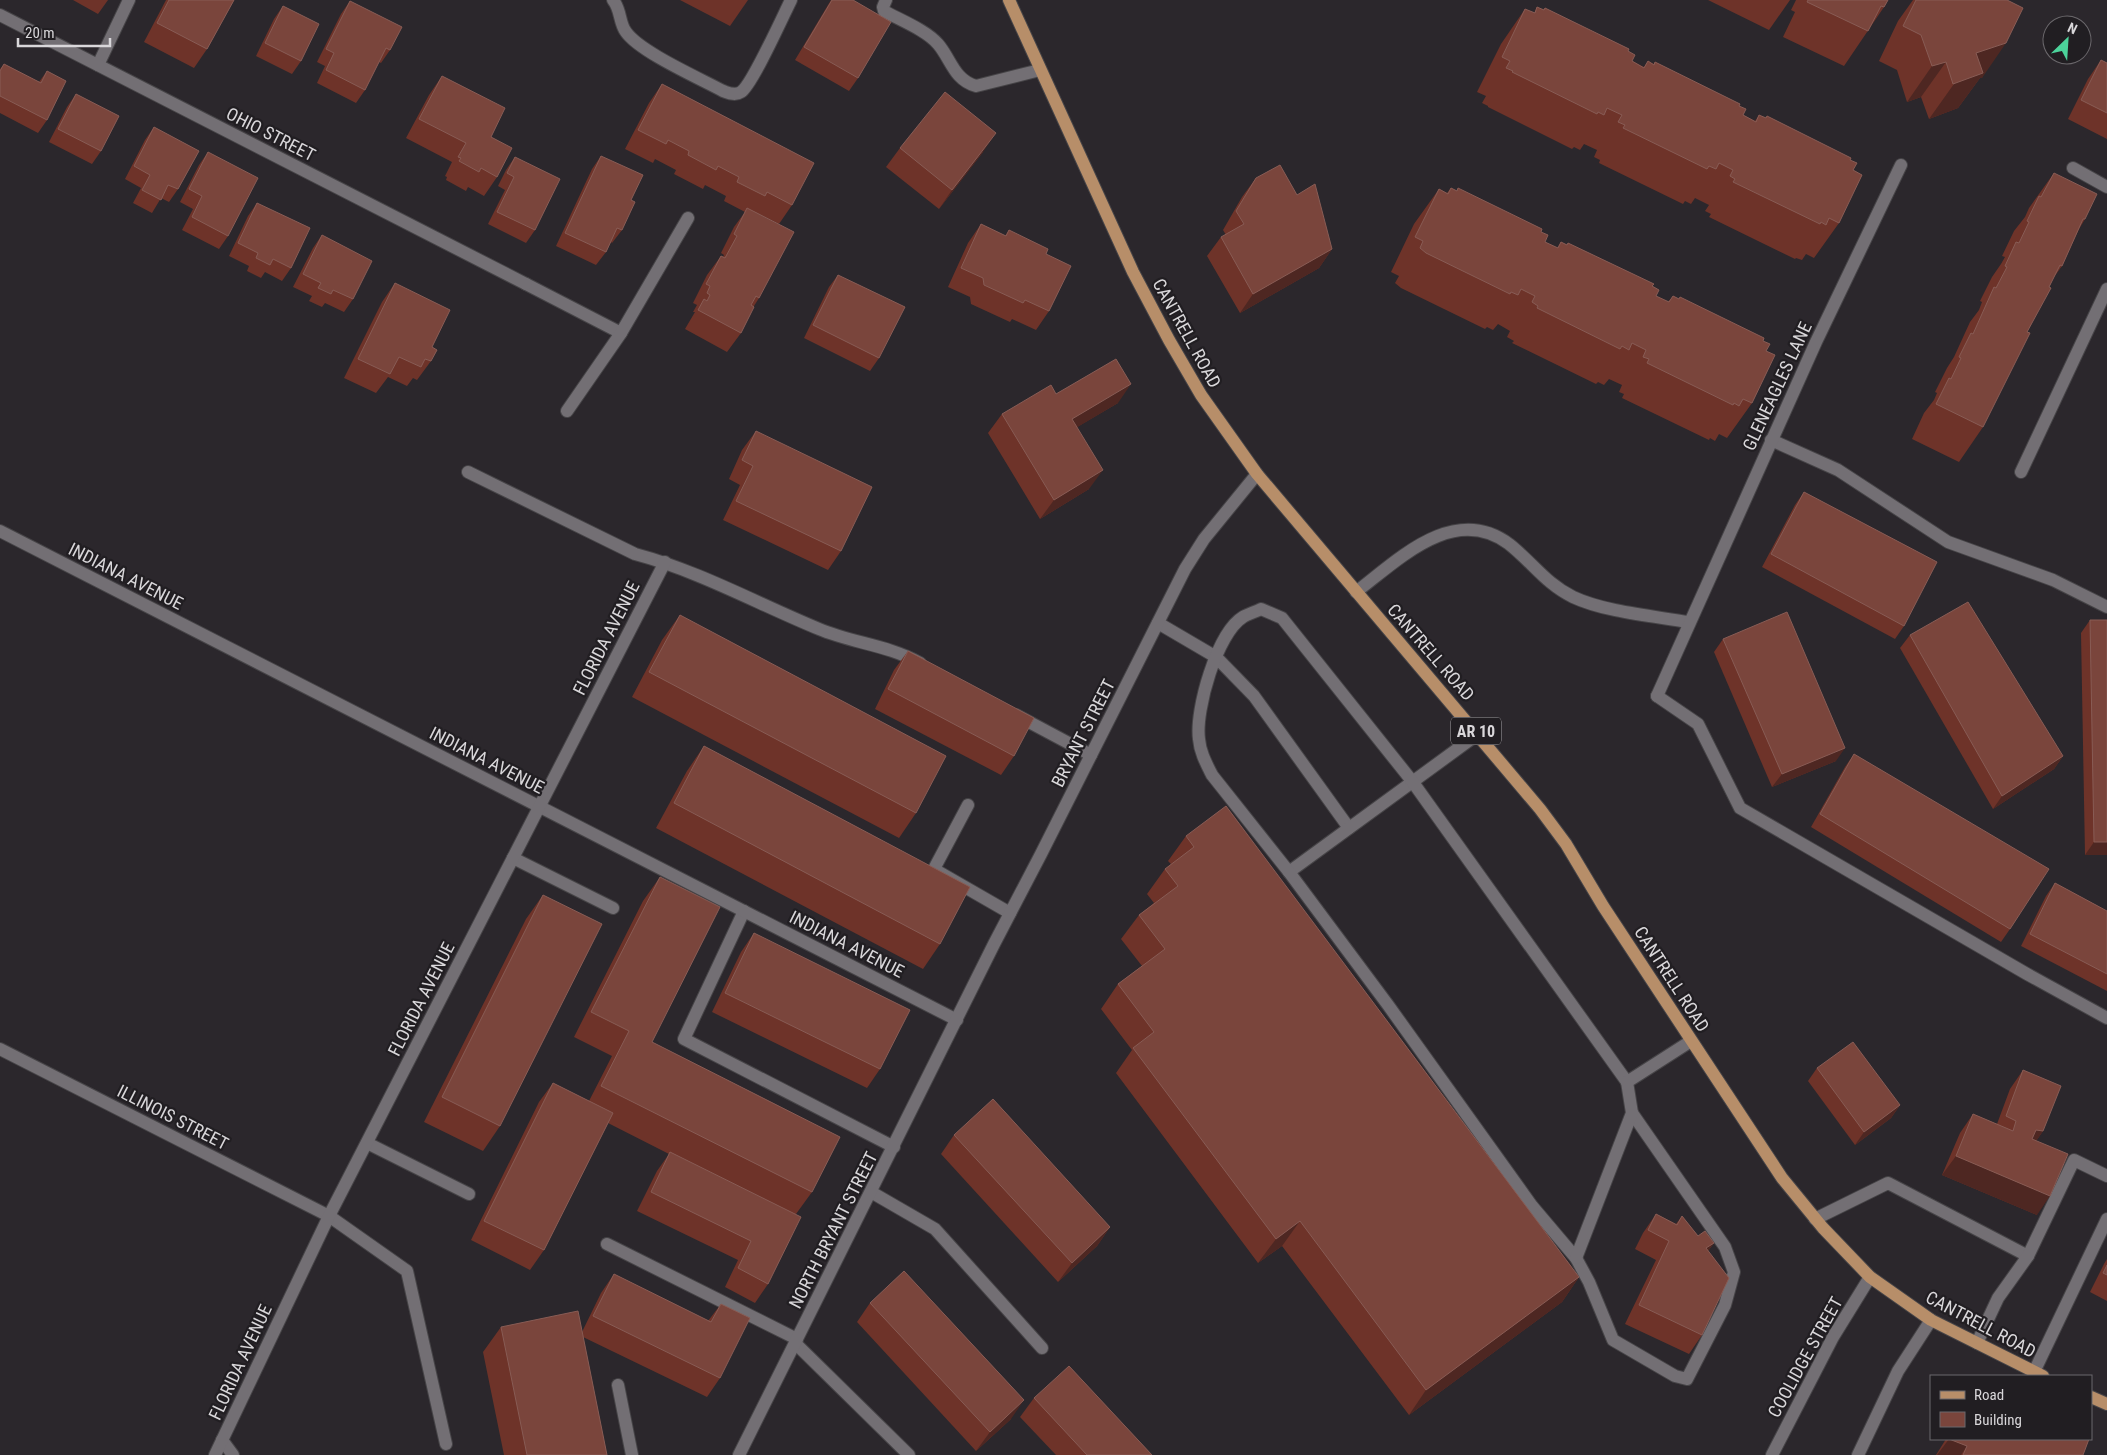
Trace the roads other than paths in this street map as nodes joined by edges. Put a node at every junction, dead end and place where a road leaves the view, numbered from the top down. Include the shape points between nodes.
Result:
1 (129, 0) edge
2 (613, 0) edge
3 (791, 0) edge
4 (886, 0) edge
5 (1008, 0) edge
6 (0, 15) edge
7 (98, 64) junction
8 (1040, 70) junction
9 (1901, 165) dead end
10 (2073, 168) dead end
11 (2107, 187) edge
12 (688, 218) dead end
13 (2107, 289) edge
14 (620, 333) junction
15 (566, 411) dead end
16 (1771, 440) junction
17 (468, 472) dead end
18 (2021, 472) dead end
19 (1257, 474) junction
20 (0, 531) edge
21 (665, 562) junction
22 (1356, 592) junction
23 (2107, 606) edge
24 (1688, 622) junction
25 (1158, 623) junction
26 (1216, 657) junction
27 (935, 671) edge
28 (1005, 709) edge
29 (1478, 734) junction
30 (1091, 755) junction
31 (1412, 781) junction
32 (968, 806) dead end
33 (540, 807) junction
34 (1349, 828) junction
35 (513, 858) junction
36 (1289, 872) junction
37 (613, 908) dead end
38 (744, 911) junction
39 (1010, 912) junction
40 (2107, 1018) edge
41 (958, 1020) junction
42 (1691, 1041) junction
43 (0, 1049) edge
44 (1627, 1082) junction
45 (1632, 1113) junction
46 (367, 1142) junction
47 (894, 1147) junction
48 (2107, 1176) edge
49 (871, 1192) junction
50 (469, 1194) dead end
51 (329, 1216) junction
52 (1815, 1218) junction
53 (2107, 1219) edge
54 (607, 1244) dead end
55 (2028, 1256) junction
56 (1576, 1258) junction
57 (1870, 1277) junction
58 (1931, 1320) junction
59 (796, 1341) junction
60 (1977, 1343) junction
61 (1042, 1348) dead end
62 (2038, 1374) edge
63 (618, 1385) dead end
64 (2092, 1397) edge
65 (2107, 1404) edge
66 (222, 1440) junction
67 (446, 1444) dead end
68 (215, 1455) edge
69 (233, 1455) edge
70 (632, 1455) edge
71 (739, 1455) edge
72 (909, 1455) edge
73 (1772, 1455) edge
74 (1858, 1455) edge

1 - 7 street
2 - 3 street via 625,32 637,44 733,94 741,93 751,80
4 - 8 street via 884,11 934,40 959,77 970,85
5 - 8 main road, CANTRELL ROAD / AR 10
6 - 7 street, OHIO STREET
7 - 14 street, OHIO STREET
8 - 19 main road, CANTRELL ROAD / AR 10 via 1129,264 1169,340 1201,395
9 - 16 street, GLENEAGLES LANE
10 - 11 street
12 - 14 street
13 - 18 street
14 - 15 street
16 - 23 street via 1838,470 1948,542 2053,580
16 - 24 street, GLENEAGLES LANE
17 - 21 street via 635,554
19 - 22 main road, CANTRELL ROAD / AR 10
19 - 25 street, BRYANT STREET via 1204,539
20 - 33 street, INDIANA AVENUE
21 - 27 street via 821,630 901,653
21 - 33 street, FLORIDA AVENUE
22 - 24 street via 1420,543 1444,533 1468,530 1490,534 1509,544 1545,580 1574,597 1620,611
22 - 29 main road, CANTRELL ROAD / AR 10
24 - 40 street, GLENEAGLES LANE via 1657,696 1698,724 1740,808
25 - 26 street
25 - 30 street, BRYANT STREET
26 - 31 street via 1229,631 1242,617 1261,609 1282,618
26 - 34 street via 1254,696
26 - 36 street via 1207,679 1198,722 1203,758 1212,775
28 - 30 street
29 - 31 street
29 - 42 main road, CANTRELL ROAD / AR 10 via 1566,844
30 - 39 street, BRYANT STREET
31 - 34 street
31 - 44 street
32 - 39 street via 935,867 936,871
33 - 35 street, FLORIDA AVENUE
33 - 38 street, INDIANA AVENUE
34 - 36 street
35 - 37 street
35 - 46 street, FLORIDA AVENUE
36 - 56 street via 1532,1206
38 - 41 street, INDIANA AVENUE
38 - 47 street via 684,1039
39 - 41 street, BRYANT STREET
41 - 47 street, NORTH BRYANT STREET
42 - 44 street
42 - 52 main road, CANTRELL ROAD / AR 10 via 1782,1178
43 - 51 street, ILLINOIS STREET
44 - 45 street
45 - 56 street
45 - 56 street via 1725,1248 1734,1272 1725,1305 1687,1379 1675,1376 1613,1340
46 - 50 street
46 - 51 street, FLORIDA AVENUE
47 - 49 street, NORTH BRYANT STREET
48 - 55 street via 2074,1160
49 - 59 street, NORTH BRYANT STREET
49 - 61 street via 935,1229
51 - 66 street, FLORIDA AVENUE
51 - 67 street, ILLINOIS STREET via 408,1271
52 - 55 street via 1888,1183
52 - 57 main road, CANTRELL ROAD / AR 10
53 - 62 street
54 - 59 street
55 - 60 street via 1998,1298
57 - 58 main road, CANTRELL ROAD / AR 10
57 - 73 street, COOLIDGE STREET via 1833,1337
58 - 60 main road, CANTRELL ROAD / AR 10
58 - 74 street via 1898,1371
59 - 71 street, NORTH BRYANT STREET
59 - 72 street
60 - 62 main road, CANTRELL ROAD / AR 10
63 - 70 street
64 - 65 main road
66 - 68 street, FLORIDA AVENUE
66 - 69 street

